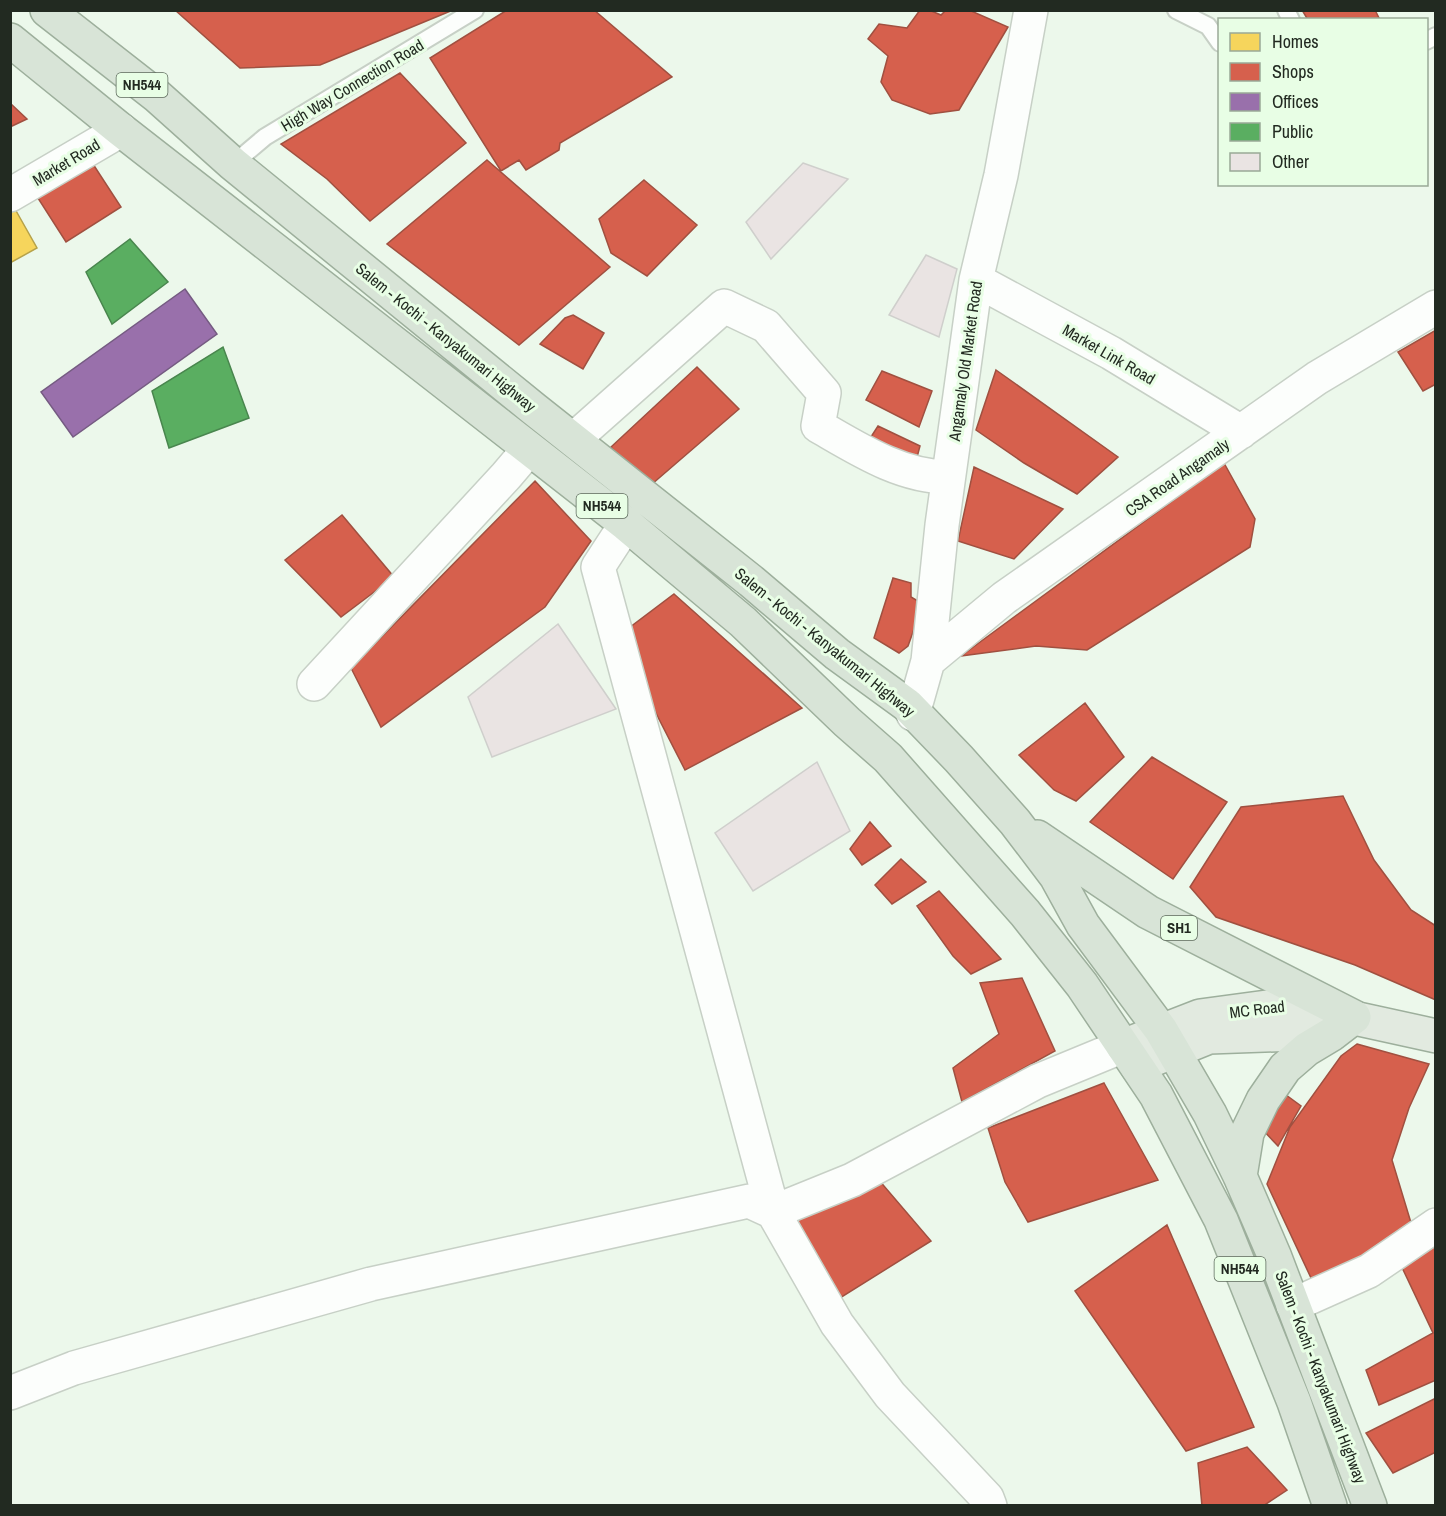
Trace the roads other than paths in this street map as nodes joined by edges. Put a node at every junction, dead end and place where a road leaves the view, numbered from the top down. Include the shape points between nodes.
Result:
1 (47, 10) edge
2 (475, 10) edge
3 (1031, 10) edge
4 (1176, 10) edge
5 (10, 40) edge
6 (1218, 40) edge
7 (121, 130) junction
8 (233, 164) junction
9 (10, 195) edge
10 (976, 280) junction
11 (1436, 307) edge
12 (1241, 432) junction
13 (574, 439) junction
14 (529, 448) junction
15 (948, 477) junction
16 (626, 524) junction
17 (928, 661) junction
18 (314, 684) dead end
19 (913, 714) junction
20 (1015, 822) junction
21 (1354, 1017) junction
22 (1436, 1036) edge
23 (1167, 1040) junction
24 (1130, 1056) junction
25 (1240, 1176) junction
26 (773, 1212) junction
27 (1436, 1225) edge
28 (1293, 1305) junction
29 (10, 1393) edge
30 (990, 1506) edge
31 (1330, 1506) edge
32 (1370, 1506) edge

1 - 8 highway, Salem - Kochi - Kanyakumari Highway / NH544 via 157,96
2 - 8 lane, High Way Connection Road via 265,137
3 - 10 street, Angamaly Old Market Road via 1001,175
4 - 6 lane via 1208,26
5 - 7 highway, Salem - Kochi - Kanyakumari Highway / NH544
7 - 9 street, Market Road
7 - 14 highway, Salem - Kochi - Kanyakumari Highway / NH544
8 - 13 highway, Salem - Kochi - Kanyakumari Highway / NH544
10 - 12 street, Market Link Road via 1111,353
10 - 15 street, Angamaly Old Market Road
11 - 12 street, CSA Road Angamaly via 1317,378
12 - 17 street, CSA Road Angamaly via 1004,598
13 - 15 street via 724,306 766,326 824,393 818,426 882,462
13 - 19 highway, Salem - Kochi - Kanyakumari Highway / NH544 via 837,654 907,705
14 - 16 highway, Salem - Kochi - Kanyakumari Highway / NH544
14 - 18 street
15 - 17 street, Angamaly Old Market Road
16 - 24 highway, Salem - Kochi - Kanyakumari Highway / NH544 via 743,622 888,758 1025,913 1082,985
16 - 26 street via 598,567
17 - 19 street, Angamaly Old Market Road
19 - 20 highway, Salem - Kochi - Kanyakumari Highway / NH544
20 - 21 highway, SH1 via 1148,912
20 - 23 highway, Salem - Kochi - Kanyakumari Highway / NH544 via 1056,876 1083,925
21 - 22 main road, MC Road / SH1
21 - 23 main road, MC Road / SH1 via 1295,1034
21 - 25 highway via 1285,1068 1247,1133
23 - 24 main road, MC Road
23 - 25 highway, Salem - Kochi - Kanyakumari Highway / NH544
24 - 26 street via 1038,1081 852,1180
24 - 31 highway, Salem - Kochi - Kanyakumari Highway / NH544 via 1177,1133 1221,1220 1294,1402
25 - 28 highway, Salem - Kochi - Kanyakumari Highway / NH544
26 - 29 street via 749,1201 371,1284 74,1368
26 - 30 street via 844,1333 890,1395 987,1498
27 - 28 street via 1369,1270
28 - 32 highway, Salem - Kochi - Kanyakumari Highway / NH544

